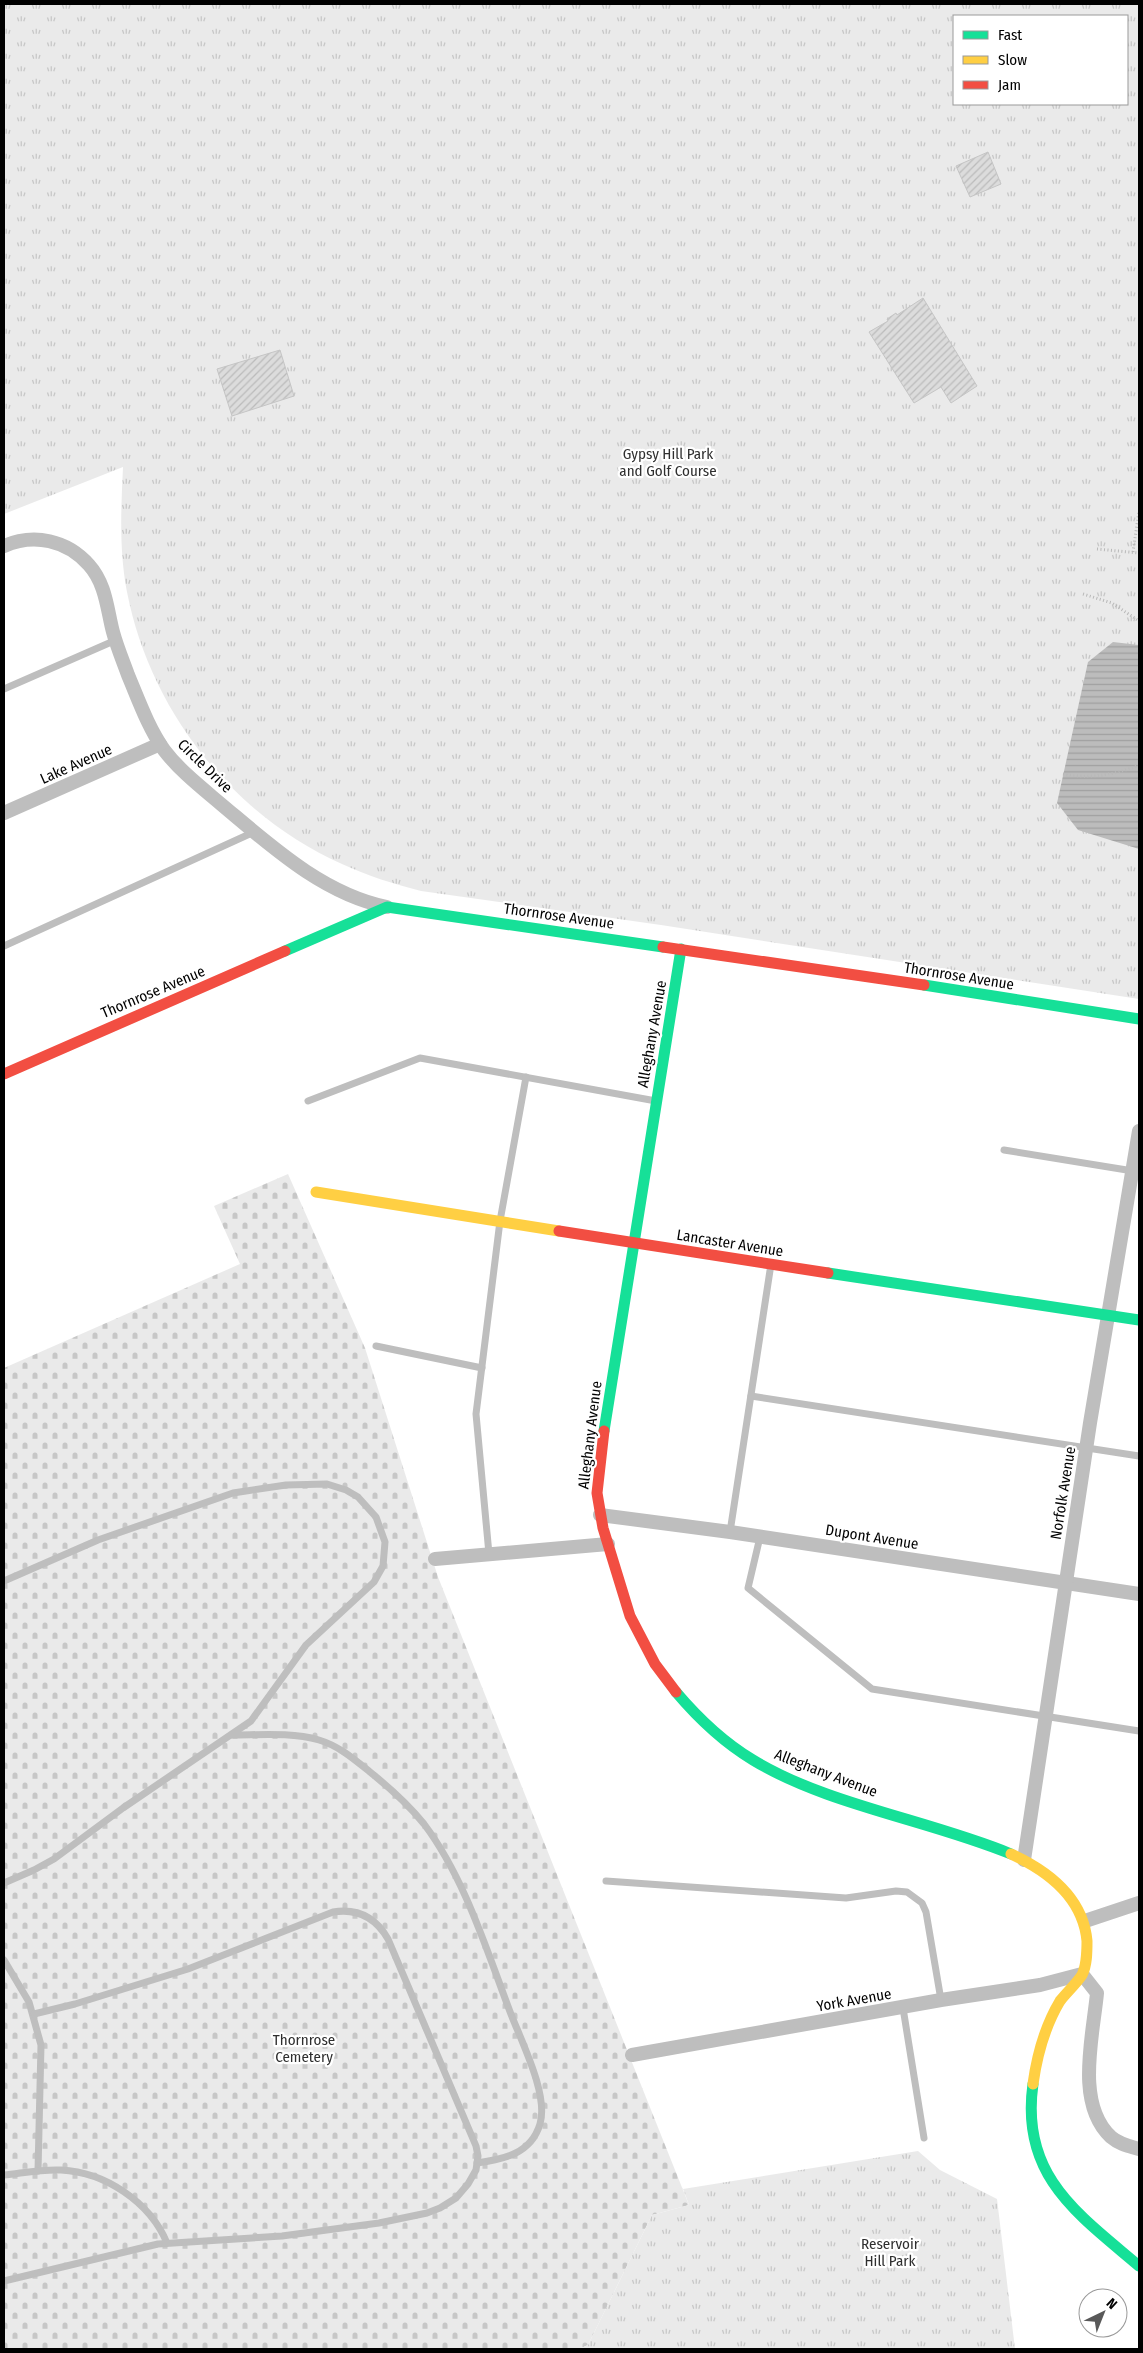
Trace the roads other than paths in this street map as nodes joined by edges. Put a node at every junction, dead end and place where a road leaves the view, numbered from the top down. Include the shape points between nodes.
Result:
1 (4, 546) edge
2 (116, 640) junction
3 (4, 689) edge
4 (160, 744) junction
5 (4, 813) edge
6 (254, 832) junction
7 (387, 907) junction
8 (4, 946) edge
9 (682, 949) junction
10 (1139, 1019) edge
11 (4, 1074) edge
12 (526, 1077) junction
13 (308, 1101) dead end
14 (656, 1101) junction
15 (1139, 1131) edge
16 (1004, 1150) dead end
17 (1133, 1171) junction
18 (316, 1192) dead end
19 (500, 1221) junction
20 (634, 1243) junction
21 (771, 1264) junction
22 (1108, 1315) junction
23 (1139, 1320) edge
24 (376, 1346) dead end
25 (482, 1368) junction
26 (751, 1396) junction
27 (1086, 1449) junction
28 (1139, 1456) edge
29 (600, 1515) junction
30 (730, 1532) junction
31 (760, 1537) junction
32 (608, 1544) junction
33 (489, 1554) junction
34 (435, 1559) dead end
35 (4, 1580) edge
36 (1066, 1583) junction
37 (1139, 1594) edge
38 (1045, 1716) junction
39 (1139, 1731) edge
40 (232, 1735) junction
41 (1024, 1860) junction
42 (606, 1881) dead end
43 (4, 1883) edge
44 (1139, 1903) edge
45 (1085, 1921) junction
46 (4, 1960) edge
47 (1082, 1974) junction
48 (942, 2000) junction
49 (903, 2008) junction
50 (34, 2014) junction
51 (632, 2055) dead end
52 (924, 2138) dead end
53 (1139, 2149) edge
54 (477, 2164) junction
55 (38, 2171) junction
56 (4, 2175) edge
57 (166, 2243) junction
58 (1139, 2266) edge
59 (4, 2281) edge

1 - 2 street, Circle Drive via 37,539 58,543 71,550 90,566 98,578
2 - 3 lane
2 - 4 street, Circle Drive via 148,723
4 - 5 street, Lake Avenue
4 - 6 street, Circle Drive via 187,775
6 - 7 street, Circle Drive via 333,889
6 - 8 lane
7 - 9 street, Thornrose Avenue
7 - 11 street, Thornrose Avenue
9 - 10 street, Thornrose Avenue
9 - 14 street, Alleghany Avenue
12 - 13 lane via 420,1058
12 - 14 lane
12 - 19 lane
14 - 20 street, Alleghany Avenue
15 - 17 street, Norfolk Avenue
16 - 17 lane
17 - 22 street, Norfolk Avenue
18 - 19 street, Lancaster Avenue
19 - 20 street, Lancaster Avenue
19 - 25 lane
20 - 21 street, Lancaster Avenue
20 - 29 street, Alleghany Avenue via 602,1442 597,1489
21 - 22 street, Lancaster Avenue
21 - 26 lane
22 - 23 street, Lancaster Avenue
22 - 27 street, Norfolk Avenue
24 - 25 lane
25 - 33 lane via 476,1414
26 - 27 lane
26 - 30 lane
27 - 28 lane
27 - 36 street, Norfolk Avenue
29 - 30 street, Dupont Avenue
29 - 32 street, Alleghany Avenue
30 - 31 street, Dupont Avenue
31 - 36 street, Dupont Avenue
31 - 38 lane via 748,1588 872,1689
32 - 33 street
32 - 41 street, Alleghany Avenue via 624,1600 649,1653 679,1695 727,1741 777,1773
33 - 34 street
35 - 40 lane via 98,1540 233,1493 317,1483 337,1487 358,1497 372,1511 383,1532 385,1555 379,1574 306,1646 256,1715
36 - 37 street, Dupont Avenue
36 - 38 street, Norfolk Avenue
38 - 39 lane
38 - 41 street, Norfolk Avenue
40 - 43 lane via 54,1859
40 - 54 lane via 301,1736 327,1743 346,1753 405,1803 448,1862 500,1987 542,2104 539,2127 526,2147 506,2158
41 - 45 street, Alleghany Avenue via 1062,1888
42 - 48 lane via 846,1898 907,1892 922,1902 926,1912
44 - 45 street
45 - 47 street via 1087,1947
46 - 50 lane
47 - 48 street, York Avenue via 1040,1985
47 - 53 street via 1097,1993 1089,2083 1095,2111 1112,2138
47 - 58 street via 1066,1993 1050,2021 1040,2050 1030,2094 1034,2136 1060,2196
48 - 49 street, York Avenue
49 - 51 street, York Avenue
49 - 52 lane
50 - 54 lane via 188,1969 328,1913 342,1910 359,1913 374,1921 388,1939 475,2143
50 - 55 lane via 41,2050
54 - 57 lane via 472,2178 458,2195 427,2213 282,2236
55 - 56 lane
55 - 57 lane via 74,2171 117,2188 146,2210
57 - 59 lane

